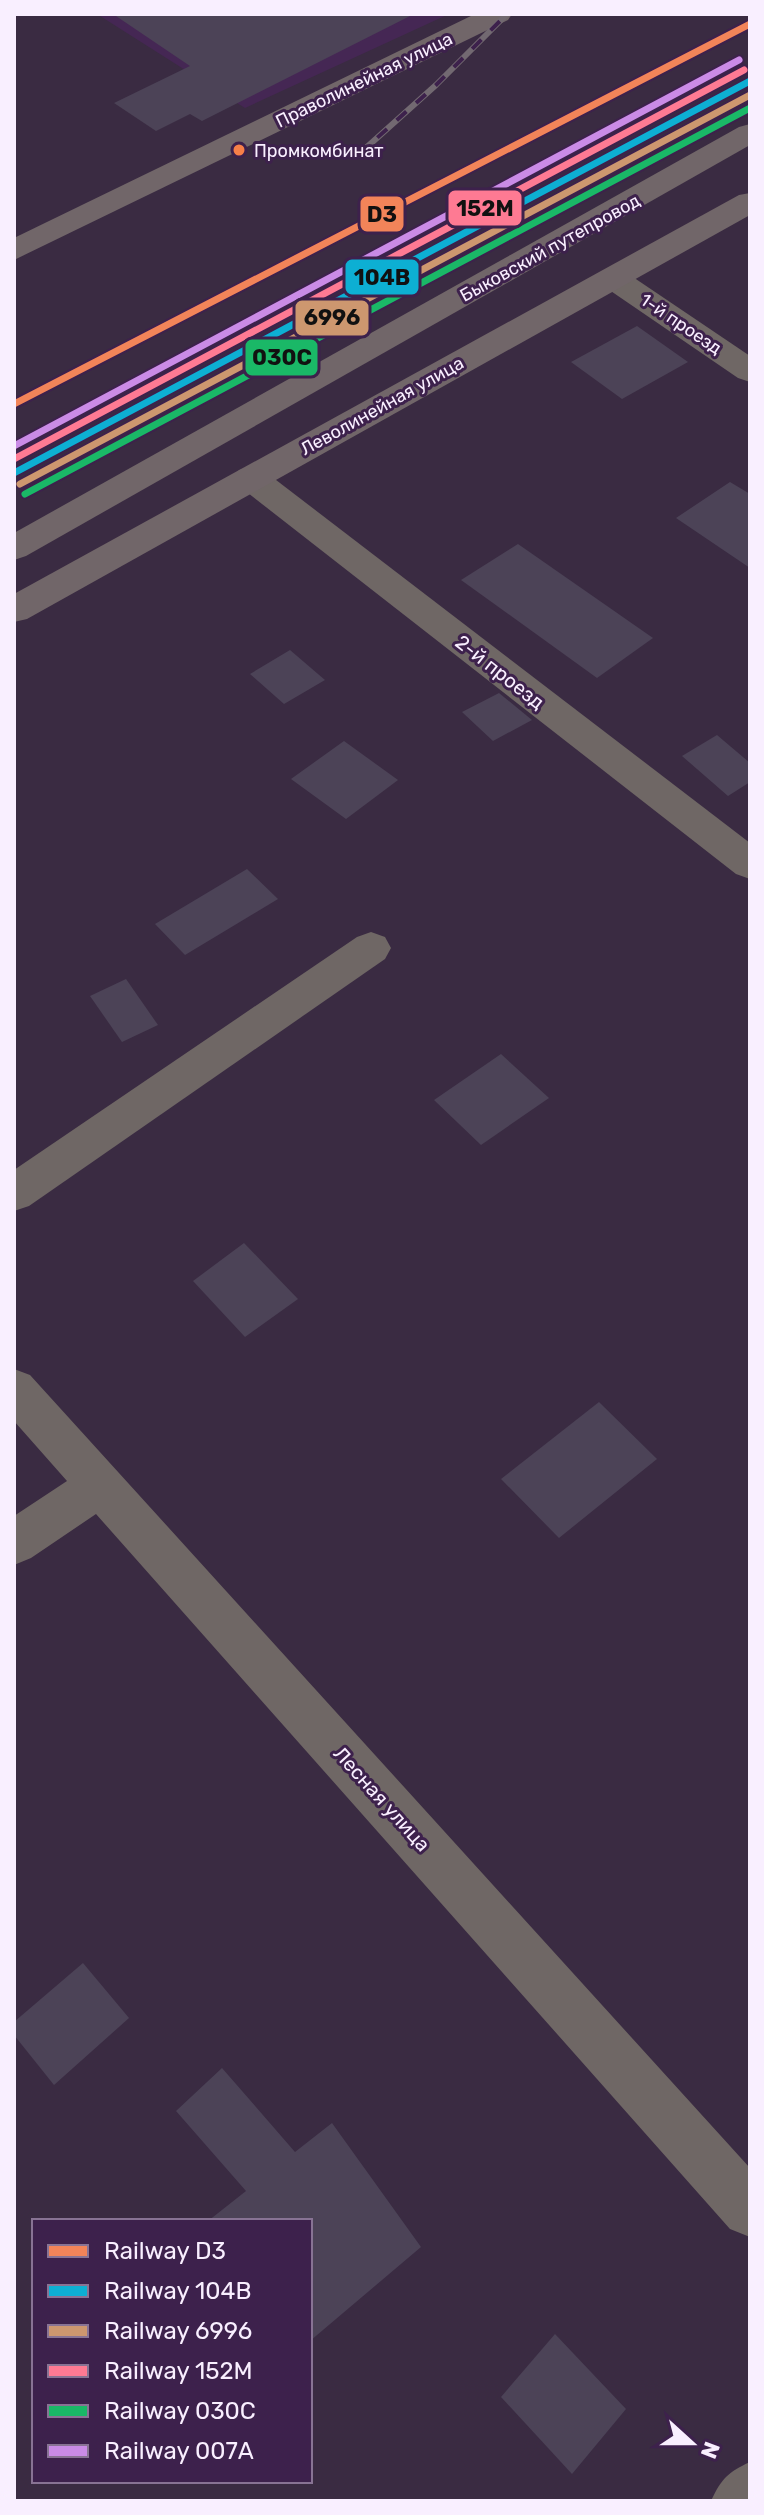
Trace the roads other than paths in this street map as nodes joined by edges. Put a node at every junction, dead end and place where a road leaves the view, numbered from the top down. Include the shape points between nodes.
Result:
1 (498, 14) edge
2 (750, 133) edge
3 (750, 202) edge
4 (14, 250) edge
5 (613, 278) junction
6 (750, 371) edge
7 (251, 478) junction
8 (14, 548) edge
9 (14, 610) edge
10 (750, 864) edge
11 (371, 948) dead end
12 (14, 1193) edge
13 (14, 1389) edge
14 (100, 1485) junction
15 (14, 1543) edge
16 (750, 2209) edge
17 (750, 2492) edge
18 (741, 2501) edge

1 - 4 main road, Праволинейная улица
2 - 8 main road, Быковский путепровод
3 - 5 main road, Леволинейная улица
5 - 6 street, 1-й проезд
5 - 7 main road, Леволинейная улица
7 - 9 main road, Леволинейная улица
7 - 10 street, 2-й проезд
11 - 12 street
13 - 14 street, Лесная улица
14 - 15 street
14 - 16 street, Лесная улица
17 - 18 street

